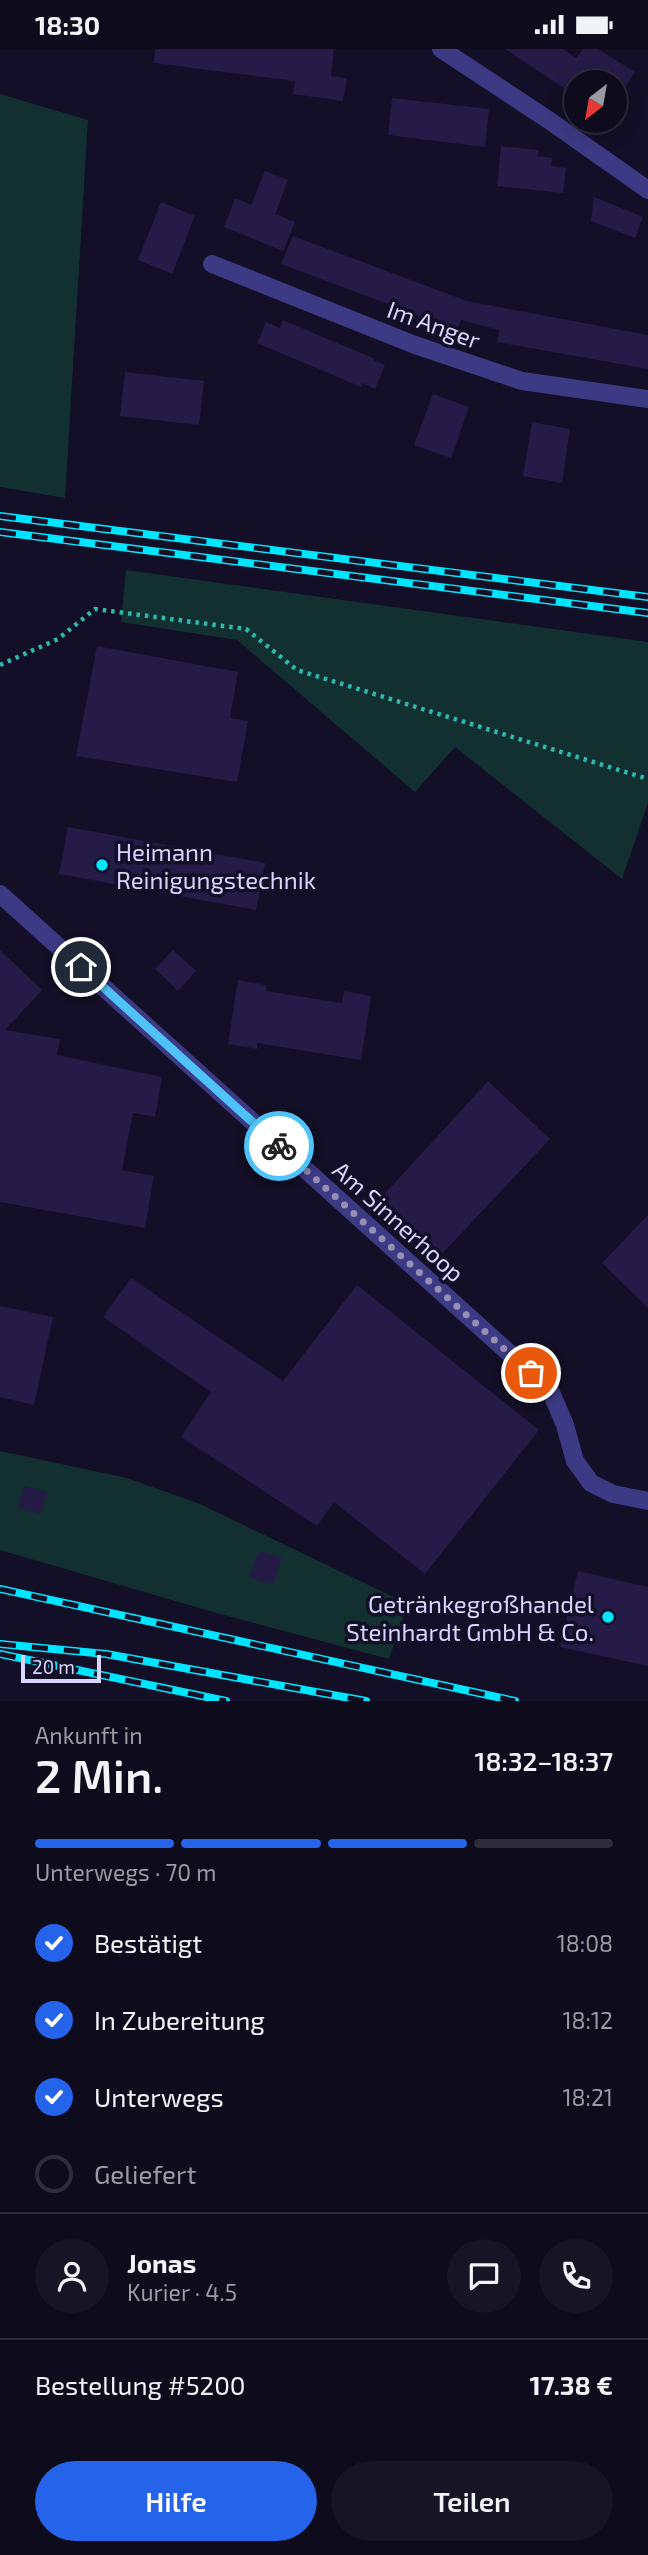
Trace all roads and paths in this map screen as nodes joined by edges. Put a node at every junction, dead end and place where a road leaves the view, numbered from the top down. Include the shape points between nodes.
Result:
1 (441, 49) edge
2 (648, 190) edge
3 (212, 264) dead end
4 (648, 399) edge
5 (0, 665) edge
6 (648, 779) edge
7 (0, 894) edge
8 (648, 1501) edge

1 - 2 street
3 - 4 street, Im Anger via 415,345 522,381
5 - 6 path via 58,639 95,609 246,629 297,670
7 - 8 street, Am Sinnerhoop via 550,1390 575,1461 591,1483 612,1494

